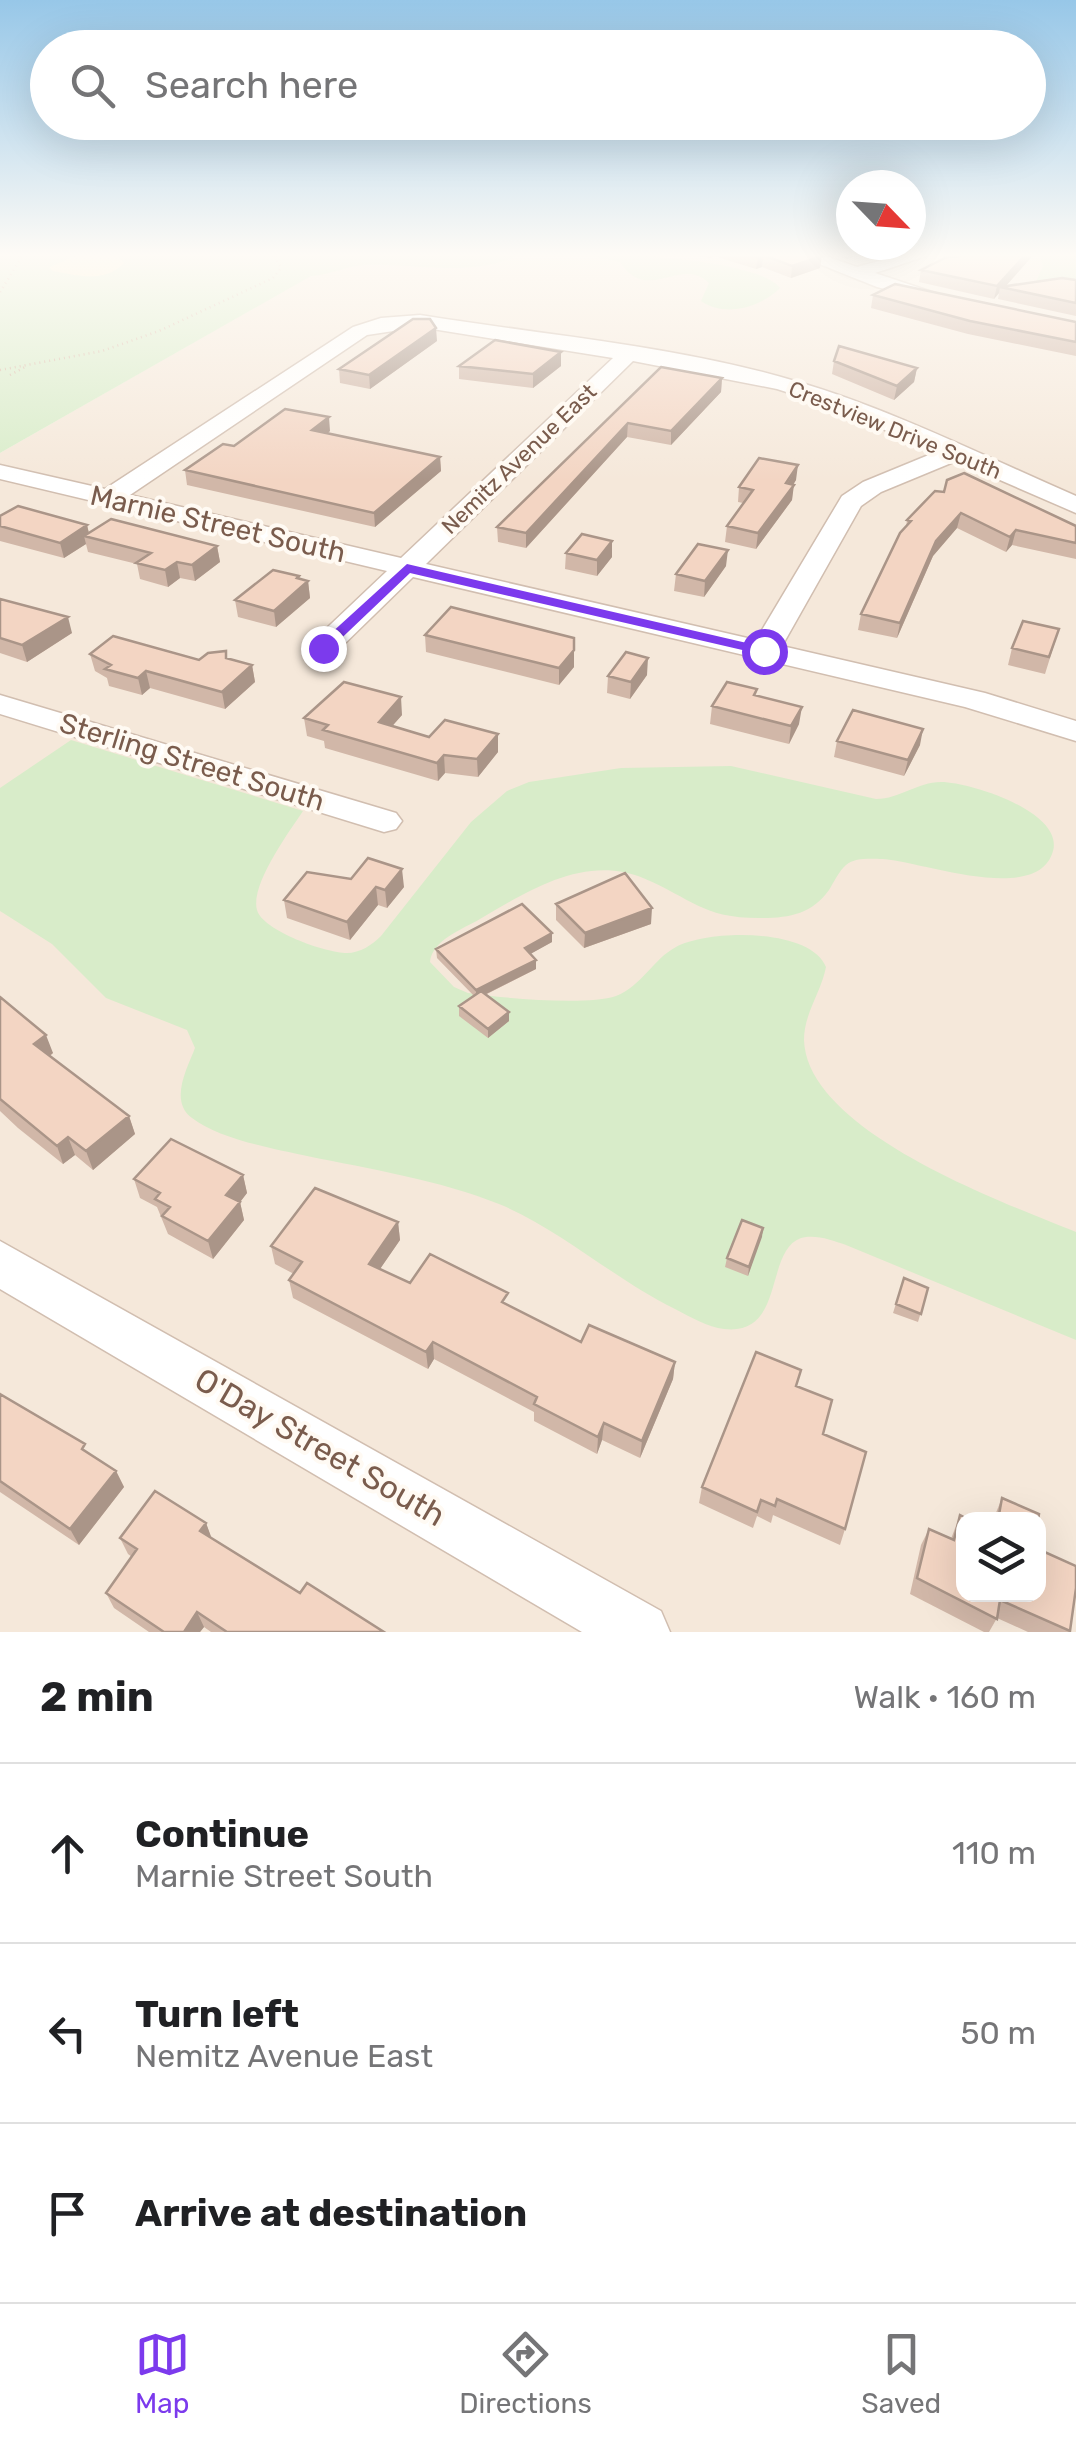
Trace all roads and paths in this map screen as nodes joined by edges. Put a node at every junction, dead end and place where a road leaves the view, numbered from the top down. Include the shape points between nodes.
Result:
1 (163, 329) edge
2 (367, 329) edge
3 (477, 329) edge
4 (629, 354) junction
5 (26, 366) junction
6 (0, 370) edge
7 (10, 375) dead end
8 (955, 453) junction
9 (0, 472) edge
10 (108, 498) junction
11 (1076, 505) edge
12 (407, 568) junction
13 (323, 648) dead end
14 (764, 651) junction
15 (0, 704) edge
16 (1076, 732) edge
17 (384, 821) dead end
18 (0, 1264) edge
19 (640, 1632) edge

1 - 5 path via 102,352
2 - 10 street, Crestview Drive South
3 - 4 street, Crestview Drive South
4 - 8 street, Crestview Drive South via 793,386
4 - 12 street, Nemitz Avenue East
5 - 6 path
5 - 7 path
8 - 11 street, Crestview Drive South
8 - 14 street via 851,501
9 - 10 street, Marnie Street South
10 - 12 street, Marnie Street South
12 - 13 street, Nemitz Avenue East
12 - 14 street, Marnie Street South
14 - 16 street, Marnie Street South via 1007,708
15 - 17 street, Sterling Street South
18 - 19 street, O'Day Street South

